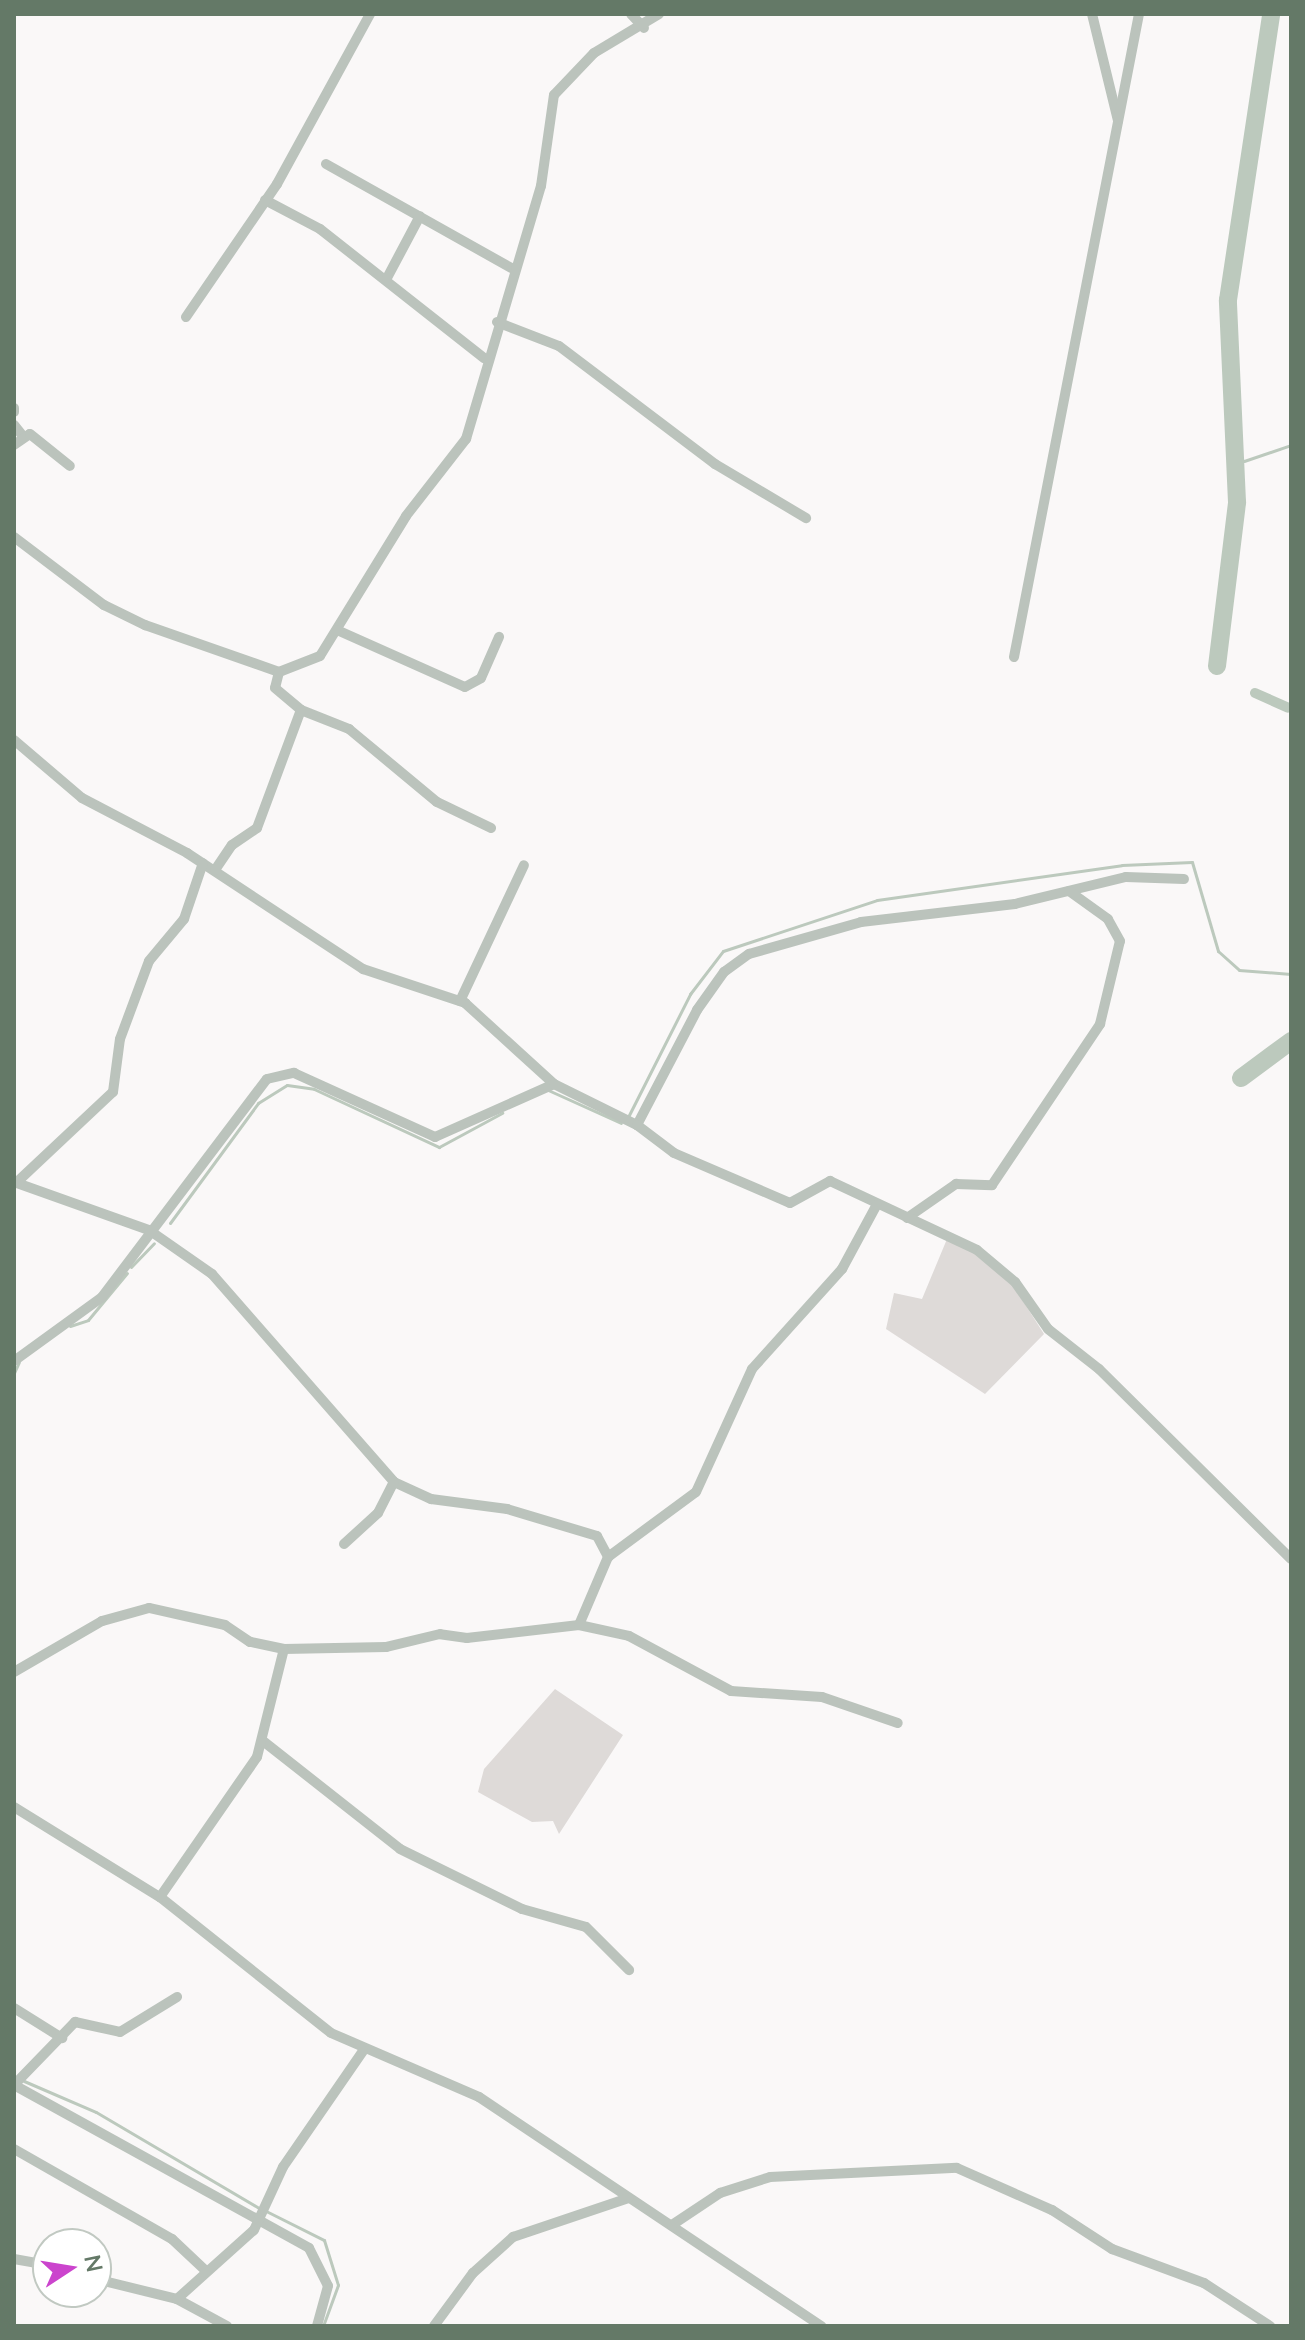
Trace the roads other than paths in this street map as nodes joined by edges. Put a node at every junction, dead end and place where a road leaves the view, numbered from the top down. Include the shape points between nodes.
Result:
1 (370, 14) edge
2 (631, 14) edge
3 (659, 14) edge
4 (1092, 14) edge
5 (1139, 14) edge
6 (644, 28) junction
7 (1119, 127) junction
8 (326, 164) dead end
9 (265, 200) junction
10 (420, 216) junction
11 (513, 269) junction
12 (387, 278) junction
13 (186, 317) dead end
14 (497, 322) junction
15 (484, 358) junction
16 (14, 425) edge
17 (22, 435) junction
18 (14, 445) edge
19 (70, 466) dead end
20 (806, 518) dead end
21 (14, 537) edge
22 (337, 630) junction
23 (499, 637) dead end
24 (1014, 657) dead end
25 (279, 672) junction
26 (301, 710) junction
27 (14, 740) edge
28 (491, 828) dead end
29 (203, 863) junction
30 (524, 865) dead end
31 (215, 870) junction
32 (1184, 879) dead end
33 (1069, 891) junction
34 (460, 1001) junction
35 (554, 1084) junction
36 (637, 1125) junction
37 (15, 1183) edge
38 (876, 1206) junction
39 (907, 1218) junction
40 (149, 1230) junction
41 (14, 1361) edge
42 (394, 1482) junction
43 (344, 1544) dead end
44 (608, 1557) junction
45 (1291, 1559) edge
46 (579, 1625) junction
47 (284, 1649) junction
48 (14, 1672) edge
49 (898, 1723) dead end
50 (263, 1741) junction
51 (14, 1807) edge
52 (160, 1897) junction
53 (629, 1970) dead end
54 (177, 1997) dead end
55 (14, 2008) edge
56 (62, 2038) junction
57 (363, 2051) junction
58 (16, 2081) edge
59 (14, 2149) edge
60 (629, 2198) junction
61 (264, 2214) junction
62 (672, 2225) junction
63 (205, 2270) junction
64 (112, 2283) edge
65 (177, 2299) junction
66 (227, 2326) edge
67 (317, 2326) edge
68 (434, 2326) edge
69 (821, 2326) edge
70 (1270, 2326) edge

1 - 9 street
2 - 6 street
3 - 6 street
4 - 7 street
5 - 7 street
6 - 11 street via 594,53 554,95 541,186
7 - 24 street
8 - 10 street
9 - 12 street
9 - 13 street
10 - 11 street
10 - 12 street
11 - 14 street
12 - 15 street via 460,346
14 - 15 street
14 - 20 street via 559,346 715,464
15 - 22 street via 458,454 406,516
16 - 17 street
17 - 18 street
17 - 19 street
21 - 25 street via 104,605
22 - 23 street via 465,687 481,678
22 - 25 street via 320,656
25 - 26 street via 275,688
26 - 28 street via 349,729 437,802
26 - 31 street via 257,828 232,845
27 - 29 street via 82,798
29 - 31 street
29 - 37 street via 184,919 149,961 120,1039 113,1092
30 - 34 street
31 - 34 street via 363,969
32 - 33 street via 1126,877
33 - 36 street via 861,922 743,957 697,1010
33 - 39 street via 1108,919 1122,950 1100,1024 992,1185 956,1184
34 - 35 street
35 - 36 street
35 - 40 street via 435,1137 313,1080 281,1074 249,1094
36 - 38 street via 674,1153 790,1203 825,1180
37 - 40 street
38 - 39 street
38 - 44 street via 842,1269 759,1358 696,1492
39 - 45 street via 977,1250 1015,1282 1048,1329 1099,1369
40 - 41 street via 83,1317 52,1327
40 - 42 street via 212,1274
42 - 43 street via 378,1513
42 - 44 street via 431,1499 507,1509 597,1536
44 - 46 street
46 - 47 street via 467,1638 440,1634 386,1647
46 - 49 street via 629,1636 731,1691 822,1697
47 - 48 street via 250,1642 225,1625 149,1608 102,1621
47 - 50 street
50 - 52 street via 241,1787
50 - 53 street via 400,1849 514,1906 586,1927
51 - 52 street
52 - 57 street via 285,2002
54 - 56 street via 135,2028 111,2033 80,2020
55 - 56 street
56 - 58 street
57 - 60 street via 479,2097
57 - 61 street via 283,2167
58 - 61 street
59 - 63 street via 172,2239
60 - 62 street
60 - 68 street via 513,2237 473,2273
61 - 63 street
61 - 67 street via 322,2264 328,2286
62 - 69 street
62 - 70 street via 720,2193 770,2177 957,2168 1052,2210 1112,2249 1204,2283
63 - 65 street
64 - 65 street
65 - 66 street

